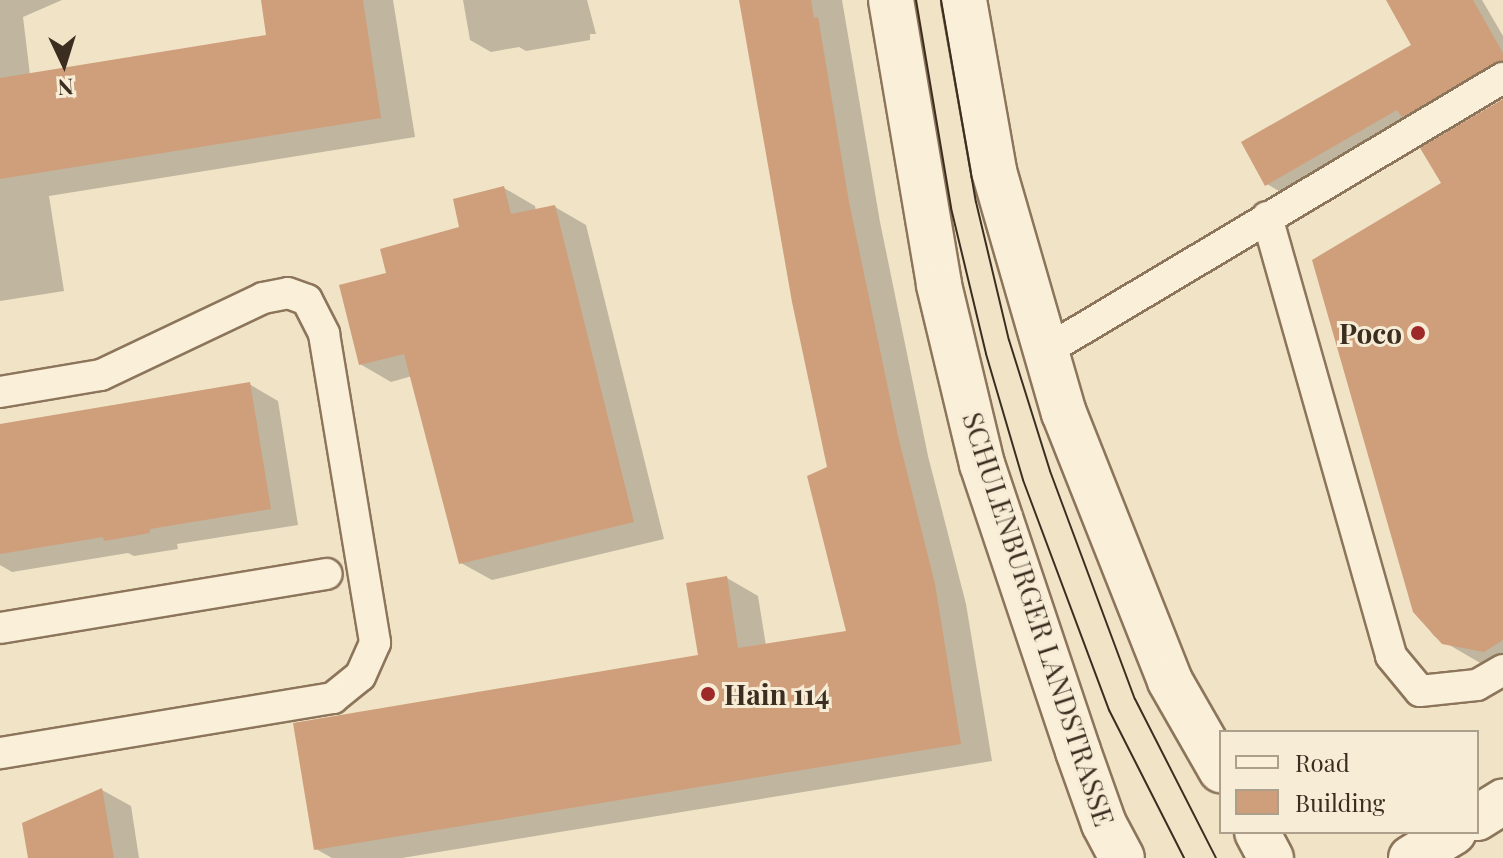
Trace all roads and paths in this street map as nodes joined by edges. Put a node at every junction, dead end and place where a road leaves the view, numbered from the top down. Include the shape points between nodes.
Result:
1 (891, 0) edge
2 (964, 0) edge
3 (1503, 78) edge
4 (1267, 217) junction
5 (1047, 350) junction
6 (0, 392) edge
7 (327, 574) dead end
8 (0, 628) edge
9 (1503, 670) edge
10 (0, 753) edge
11 (1219, 767) edge
12 (1503, 802) edge
13 (1479, 817) edge
14 (1258, 834) edge
15 (1451, 834) edge
16 (1122, 858) edge
17 (1271, 858) edge
18 (1411, 858) edge

1 - 16 main road, SCHULENBURGER LANDSTRASSE via 939,285 982,464 1104,824
2 - 5 main road via 994,171
3 - 4 lane
4 - 5 lane
4 - 9 lane via 1391,656 1420,691 1477,685
5 - 11 main road via 1064,413 1170,681
6 - 10 lane via 101,375 263,298 288,293 307,300 324,334 375,643 360,676 333,698
7 - 8 lane
12 - 13 main road
14 - 17 main road
15 - 18 main road

